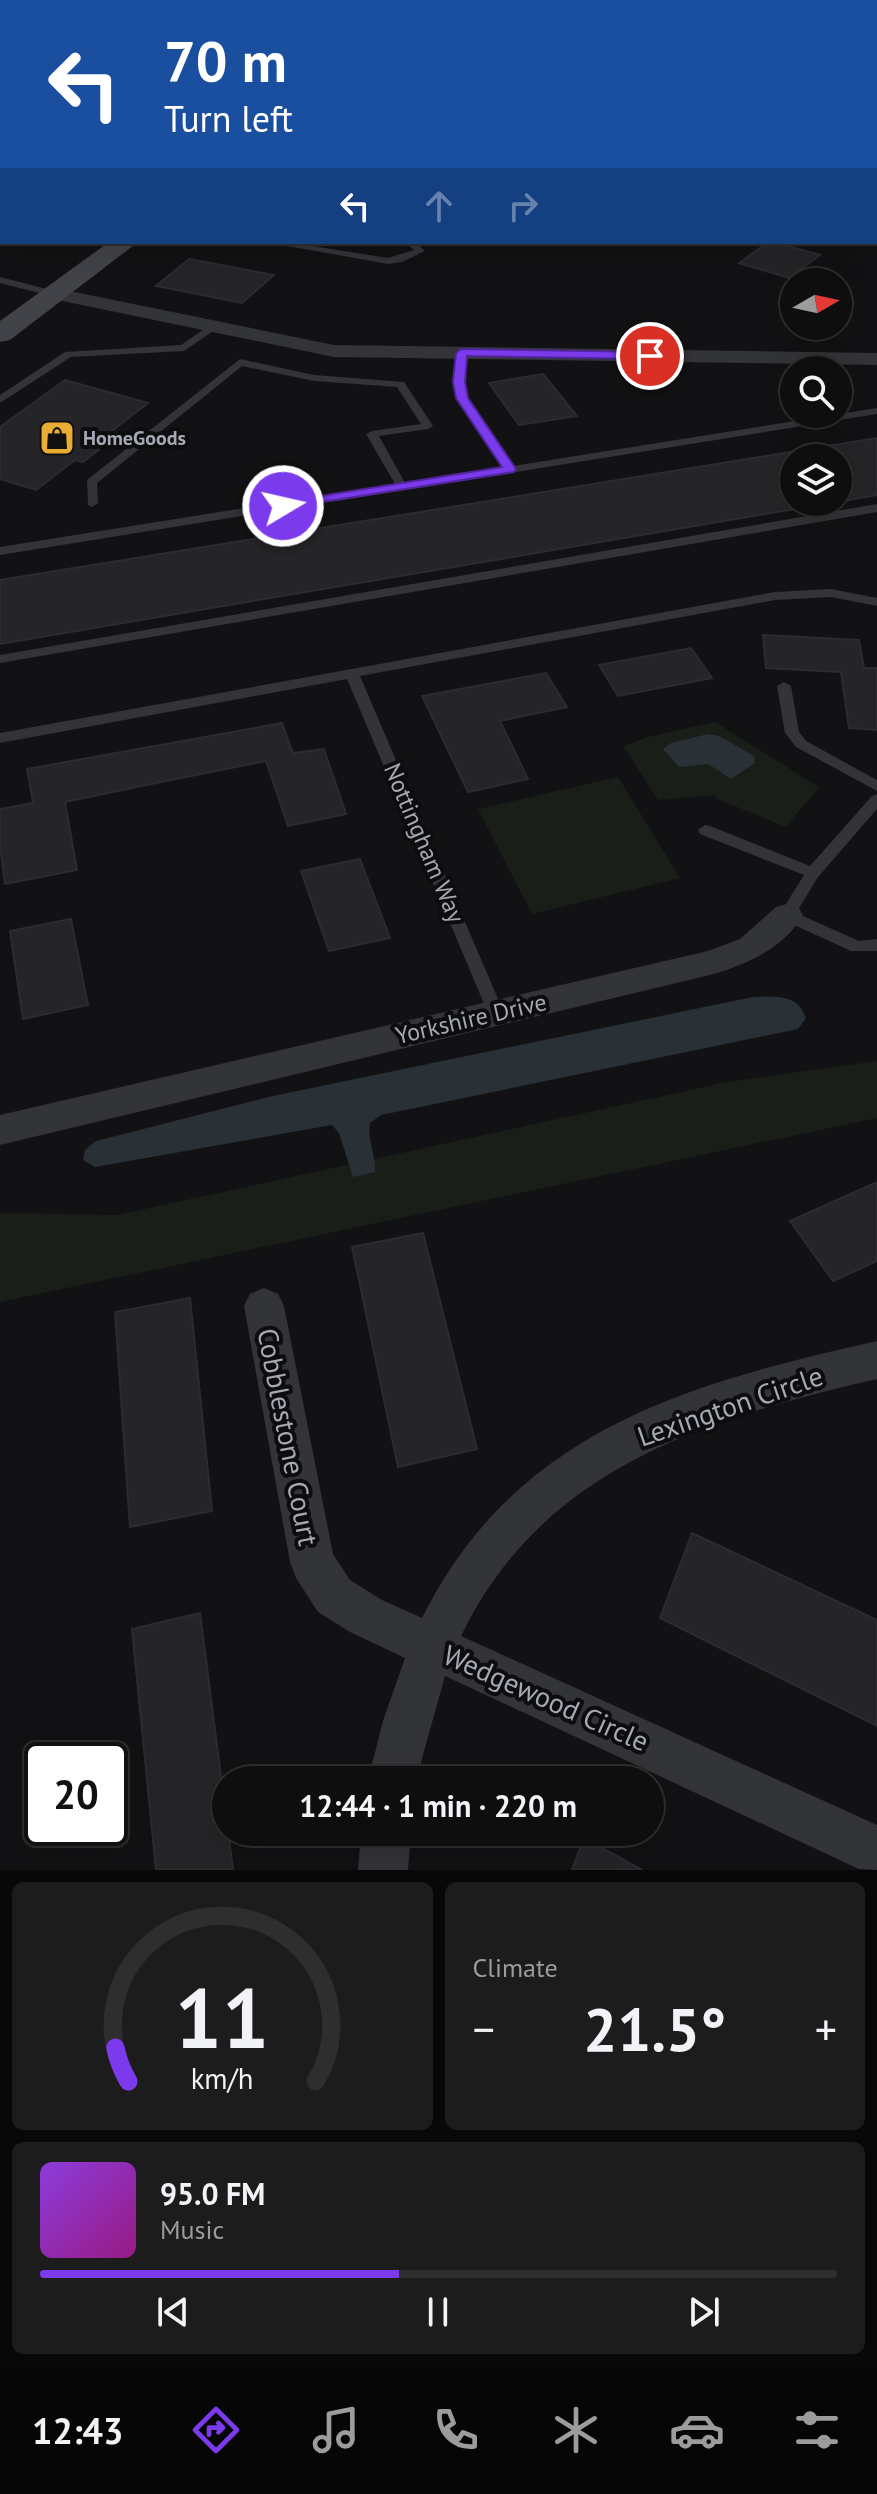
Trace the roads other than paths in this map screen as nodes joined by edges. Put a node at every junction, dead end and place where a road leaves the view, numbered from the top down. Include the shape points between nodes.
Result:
1 (122, 244) edge
2 (283, 244) edge
3 (329, 244) edge
4 (412, 244) edge
5 (323, 250) junction
6 (0, 280) edge
7 (55, 294) junction
8 (214, 327) junction
9 (0, 334) edge
10 (461, 353) junction
11 (877, 359) edge
12 (0, 400) edge
13 (877, 411) edge
14 (510, 469) junction
15 (402, 487) junction
16 (92, 503) dead end
17 (877, 508) edge
18 (0, 551) edge
19 (877, 602) edge
20 (0, 659) edge
21 (352, 674) junction
22 (784, 686) dead end
23 (0, 738) edge
24 (877, 786) edge
25 (877, 799) edge
26 (705, 830) dead end
27 (813, 873) junction
28 (787, 915) junction
29 (877, 945) edge
30 (496, 1013) junction
31 (0, 1130) edge
32 (264, 1306) dead end
33 (877, 1360) edge
34 (432, 1646) junction
35 (395, 1766) edge
36 (385, 1846) edge
37 (877, 1851) edge
38 (383, 1870) edge

1 - 7 street
2 - 5 lane
3 - 5 lane
4 - 5 lane via 420,251 392,261
6 - 7 lane
7 - 8 street
7 - 9 street
8 - 10 street via 334,351
8 - 12 lane via 184,348 69,354
10 - 11 street
10 - 14 lane via 462,398
13 - 14 lane
14 - 15 lane
15 - 16 lane via 372,434 428,426 400,384 314,378 240,362 91,482
15 - 18 lane
17 - 20 lane
19 - 21 lane via 831,593 775,596
21 - 23 lane
21 - 30 lane, Nottingham Way
22 - 24 lane via 792,733 801,744
25 - 27 lane, Yorkshire Drive
26 - 27 lane
27 - 28 lane, Yorkshire Drive
28 - 29 lane via 857,947
28 - 30 street, Yorkshire Drive via 751,947 726,958
30 - 31 street, Yorkshire Drive
32 - 34 street, Cobblestone Court via 312,1562 334,1596
33 - 34 street, Lexington Circle via 678,1418 572,1473 485,1554
34 - 35 street, Lexington Circle
34 - 37 street, Wedgewood Circle
36 - 38 street

